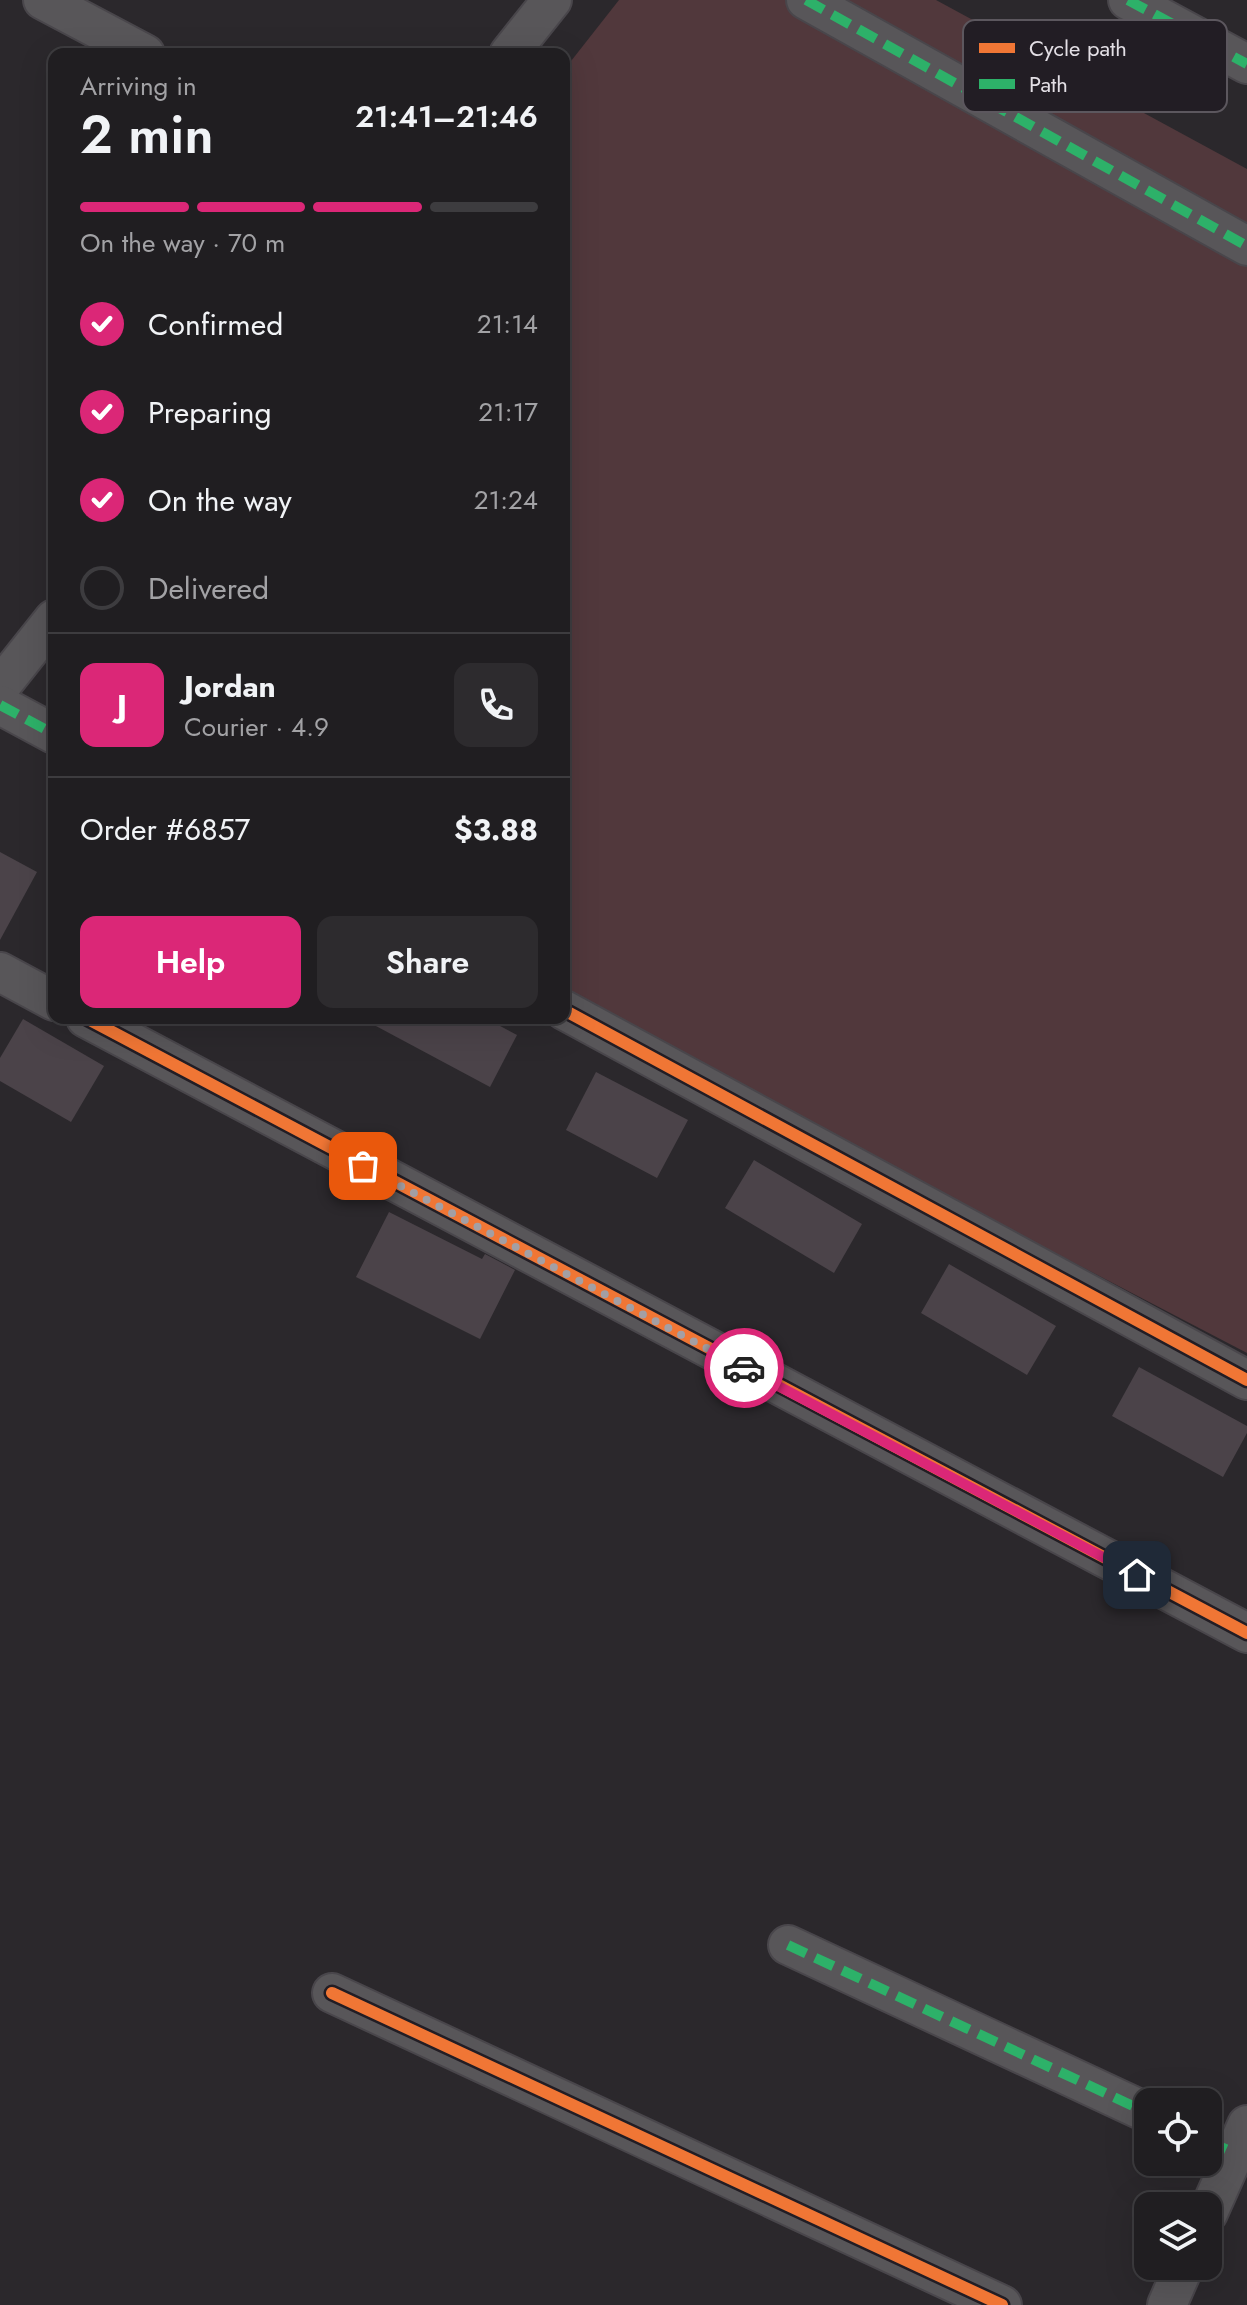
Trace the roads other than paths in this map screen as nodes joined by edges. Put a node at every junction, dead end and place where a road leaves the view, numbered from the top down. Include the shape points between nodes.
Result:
1 (43, 0) edge
2 (552, 0) edge
3 (806, 0) edge
4 (1128, 0) edge
5 (1165, 20) edge
6 (134, 48) edge
7 (514, 48) edge
8 (1227, 53) edge
9 (1247, 64) edge
10 (963, 88) edge
11 (1007, 112) edge
12 (1247, 246) edge
13 (48, 627) edge
14 (0, 687) edge
15 (0, 705) edge
16 (48, 731) edge
17 (0, 972) edge
18 (48, 998) edge
19 (570, 1013) edge
20 (97, 1024) edge
21 (1247, 1380) edge
22 (1247, 1633) edge
23 (788, 1945) dead end
24 (332, 1993) dead end
25 (1134, 2106) edge
26 (1230, 2139) edge
27 (1214, 2192) edge
28 (1178, 2280) edge
29 (1002, 2305) edge
30 (1167, 2305) edge

1 - 6 street
2 - 7 street
3 - 10 street
4 - 5 street
8 - 9 street
11 - 12 street
13 - 14 street
15 - 16 street
17 - 18 street
19 - 21 street
20 - 22 street
23 - 25 street
24 - 29 street
26 - 27 street
28 - 30 street

